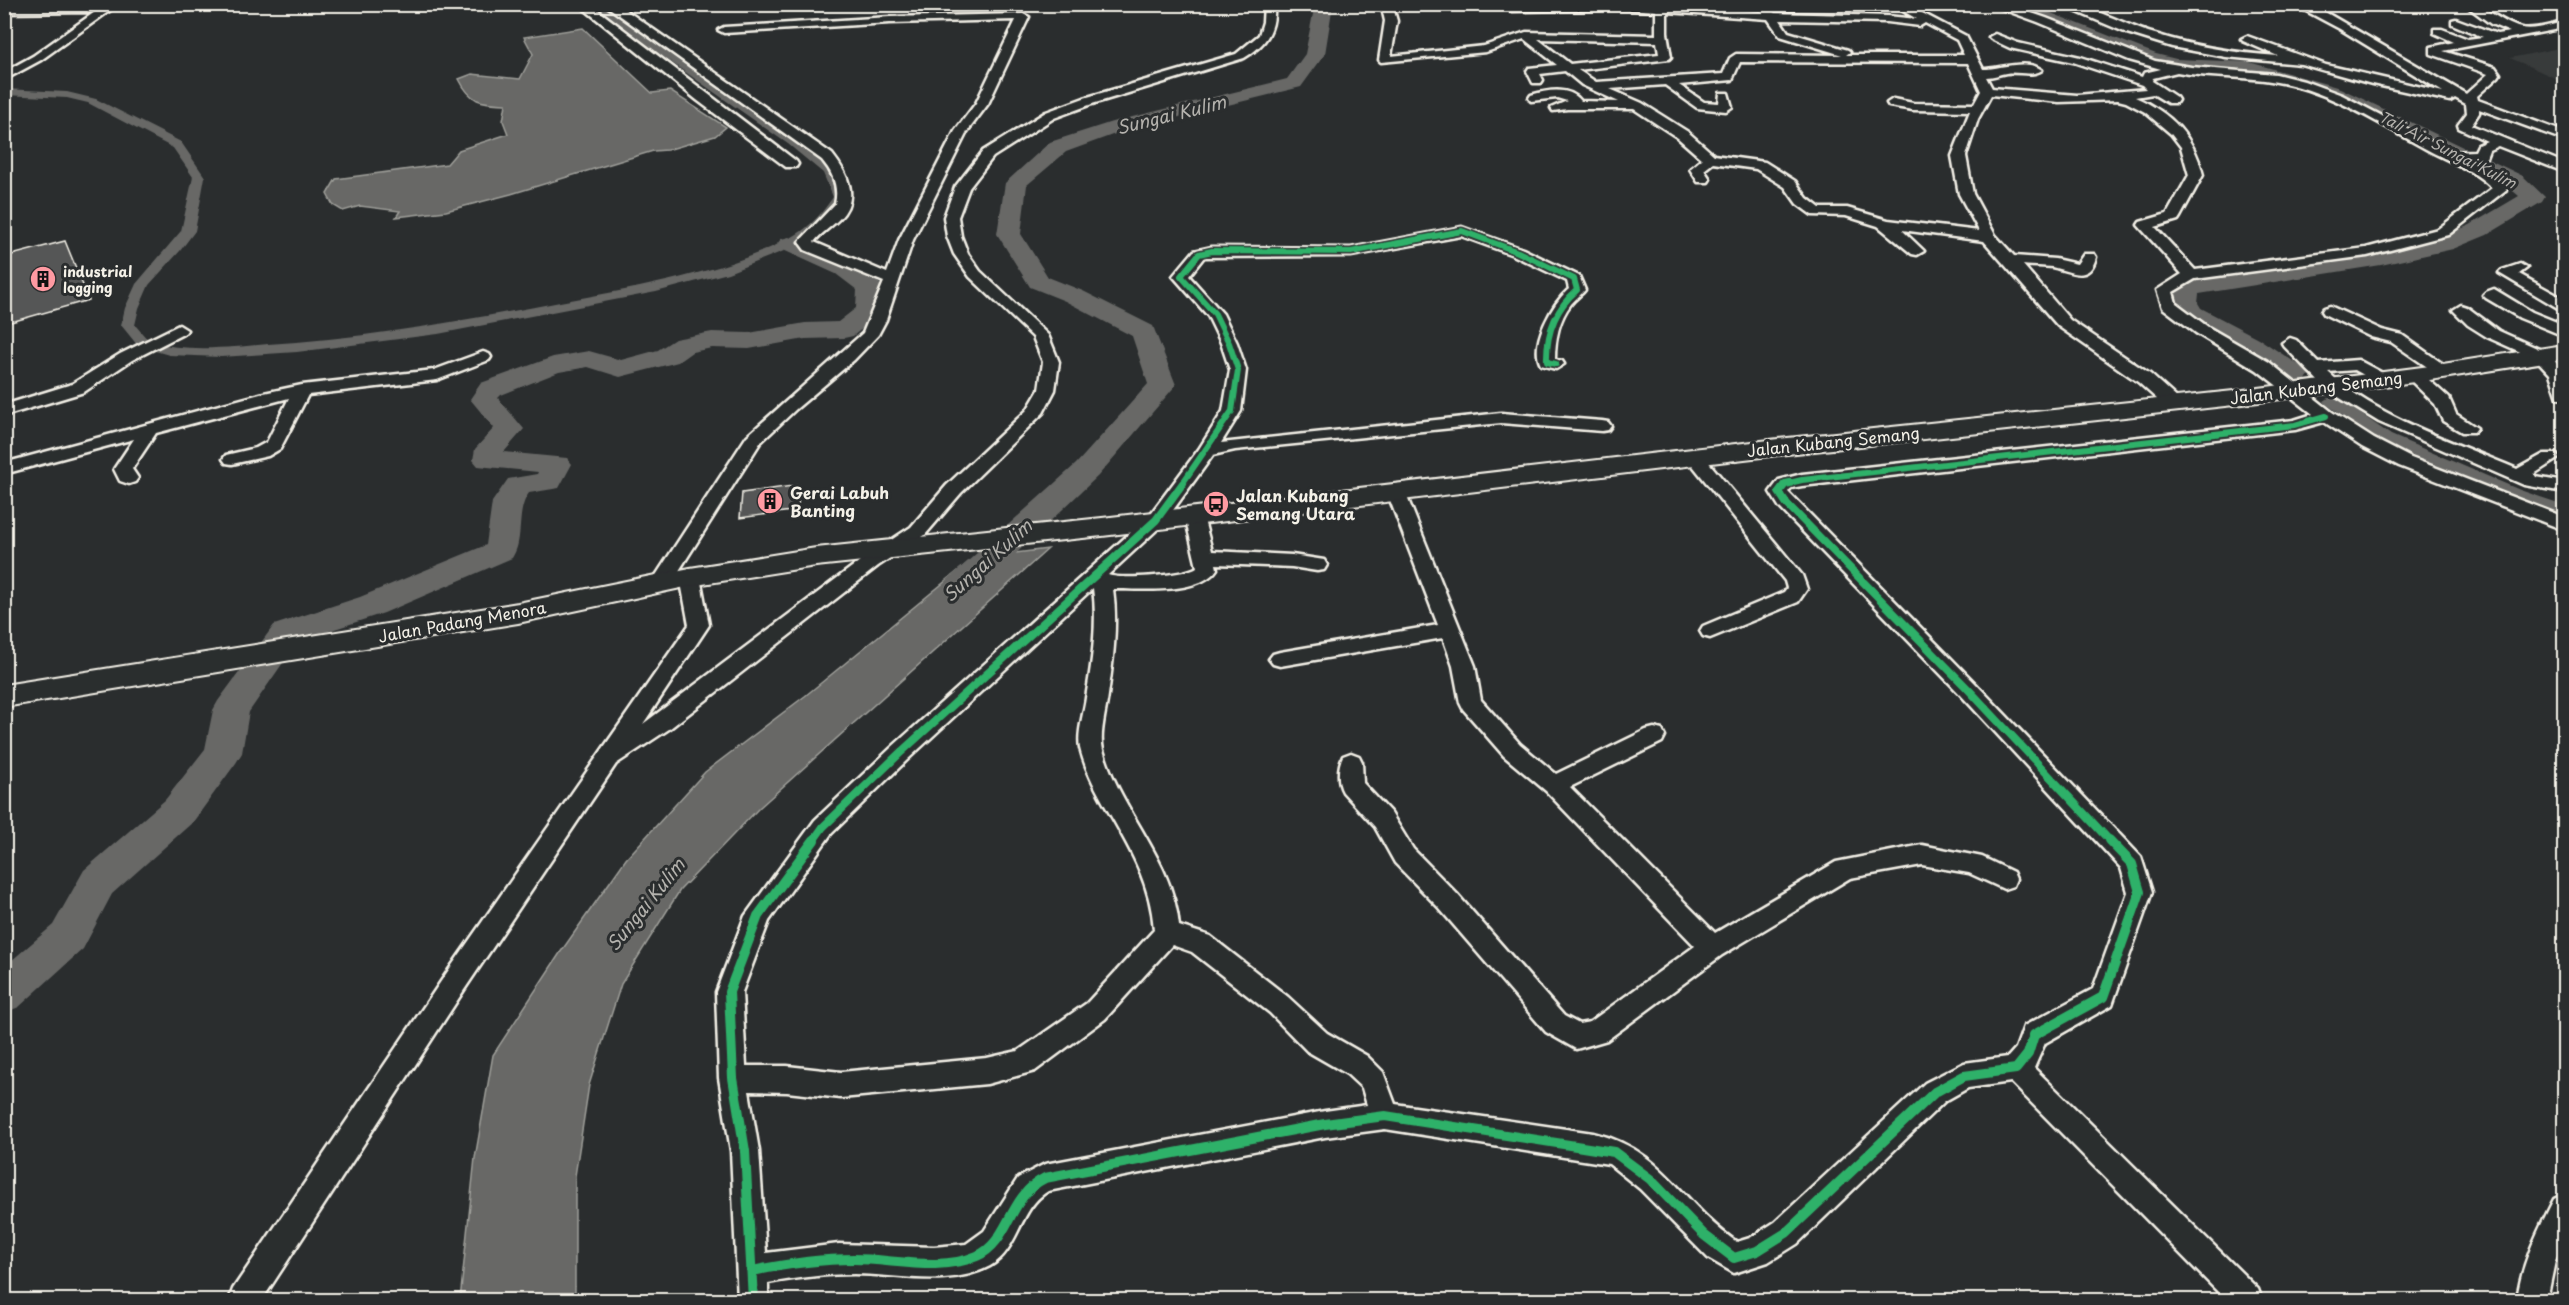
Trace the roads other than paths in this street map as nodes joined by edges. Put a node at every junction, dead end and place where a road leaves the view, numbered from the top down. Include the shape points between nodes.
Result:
1 (583, 4) edge
2 (609, 4) edge
3 (1269, 4) edge
4 (1386, 4) edge
5 (1760, 4) edge
6 (1896, 4) edge
7 (1993, 4) edge
8 (2063, 4) edge
9 (2298, 4) edge
10 (2472, 5) edge
11 (110, 7) edge
12 (1660, 8) junction
13 (1515, 9) dead end
14 (4, 10) edge
15 (1714, 12) junction
16 (1772, 15) junction
17 (1929, 22) junction
18 (2456, 22) dead end
19 (1703, 24) dead end
20 (2565, 25) edge
21 (2004, 26) dead end
22 (724, 30) dead end
23 (2438, 31) dead end
24 (2523, 32) junction
25 (1526, 35) junction
26 (1978, 37) junction
27 (2495, 37) junction
28 (1662, 39) junction
29 (2247, 39) dead end
30 (2467, 42) junction
31 (2215, 53) junction
32 (1854, 58) junction
33 (2201, 58) dead end
34 (2076, 59) junction
35 (1970, 60) junction
36 (2299, 62) junction
37 (1566, 68) junction
38 (2182, 69) junction
39 (2036, 70) dead end
40 (1980, 73) junction
41 (4, 77) edge
42 (1538, 80) dead end
43 (1679, 80) junction
44 (2106, 80) dead end
45 (2150, 85) junction
46 (1594, 86) junction
47 (1987, 91) junction
48 (1724, 96) dead end
49 (2121, 97) junction
50 (1535, 98) dead end
51 (2172, 100) dead end
52 (2474, 102) junction
53 (1893, 103) dead end
54 (1577, 106) junction
55 (1638, 106) junction
56 (1557, 108) dead end
57 (1979, 108) junction
58 (2565, 136) edge
59 (2497, 141) junction
60 (2456, 157) junction
61 (1710, 159) junction
62 (791, 164) dead end
63 (2565, 168) edge
64 (1703, 179) dead end
65 (1883, 224) junction
66 (1989, 237) junction
67 (1917, 251) dead end
68 (2089, 257) dead end
69 (2010, 261) junction
70 (2520, 268) dead end
71 (2192, 275) junction
72 (891, 279) junction
73 (2494, 294) dead end
74 (2565, 305) edge
75 (2461, 310) dead end
76 (2330, 311) dead end
77 (179, 330) dead end
78 (2565, 331) edge
79 (2290, 343) dead end
80 (2553, 354) edge
81 (483, 357) dead end
82 (1556, 364) dead end
83 (2315, 368) junction
84 (2445, 371) junction
85 (2413, 375) junction
86 (2380, 379) junction
87 (2332, 386) junction
88 (302, 390) junction
89 (2295, 390) junction
90 (2565, 394) edge
91 (2173, 404) junction
92 (4, 411) edge
93 (2326, 416) junction
94 (1602, 426) dead end
95 (2468, 428) dead end
96 (150, 429) junction
97 (1207, 451) junction
98 (1695, 457) junction
99 (232, 459) dead end
100 (2550, 459) dead end
101 (4, 469) edge
102 (129, 478) dead end
103 (2530, 481) junction
104 (2565, 487) edge
105 (1396, 492) junction
106 (1194, 516) junction
107 (1156, 520) junction
108 (2565, 524) edge
109 (920, 547) joint
110 (888, 550) junction
111 (1205, 557) junction
112 (1317, 565) dead end
113 (690, 577) junction
114 (1100, 579) junction
115 (661, 583) junction
116 (1451, 630) junction
117 (1710, 631) dead end
118 (1280, 659) dead end
119 (4, 696) edge
120 (1654, 736) dead end
121 (608, 758) junction
122 (1351, 762) dead end
123 (1554, 785) junction
124 (2004, 879) dead end
125 (1167, 933) junction
126 (1713, 946) junction
127 (2016, 1069) junction
128 (733, 1078) junction
129 (1385, 1116) junction
130 (2565, 1209) edge
131 (753, 1271) junction
132 (244, 1300) edge
133 (753, 1300) edge
134 (2247, 1300) edge
135 (2532, 1300) edge

1 - 62 street
2 - 72 street via 827,157 838,169 844,202 841,210 806,242
3 - 110 street via 1267,32 1258,45 1240,56 1050,115 988,154 962,187 951,217 961,254 975,274 1040,335 1051,362 1047,390 1034,413 954,489 918,531
4 - 25 street via 1391,21 1385,60 1486,49
5 - 16 street
6 - 17 street
7 - 38 street via 2133,58
8 - 31 street via 2154,38
9 - 52 street via 2361,34 2389,55
10 - 24 street via 2495,22
11 - 14 street
11 - 41 street
12 - 13 street
12 - 15 street
12 - 28 street
15 - 16 street
15 - 19 street
16 - 17 street
16 - 32 street via 1784,34 1842,50
17 - 26 street
18 - 27 street
20 - 24 street
21 - 26 street
22 - 72 street via 1023,17 982,104 961,131 924,204
23 - 30 street
24 - 27 street
25 - 28 street
25 - 37 street
26 - 34 street
26 - 35 street
27 - 30 street
28 - 37 street via 1665,57
29 - 36 street
30 - 52 street via 2435,52 2491,70 2494,74 2471,95
31 - 33 street
31 - 36 street
32 - 35 street
32 - 43 street via 1736,58 1728,77
34 - 44 street
34 - 45 street
35 - 40 street
36 - 52 street
37 - 42 street via 1533,71
37 - 46 street
38 - 45 street via 2148,76
38 - 60 street via 2300,84 2338,98
39 - 40 street
40 - 47 street
43 - 46 street
43 - 48 street via 1671,85 1701,105 1726,107
45 - 49 street via 2149,92
45 - 51 street
46 - 55 street
47 - 49 street via 2070,98
47 - 57 street
49 - 71 street via 2132,99 2158,115 2188,148 2196,175 2183,202 2173,217 2145,225
50 - 54 street via 1567,95
52 - 58 street
52 - 59 street via 2473,114 2464,125
53 - 57 street
54 - 55 street
54 - 56 street
55 - 61 street via 1683,135
57 - 66 street via 1971,118 1959,156 1966,194
59 - 60 street via 2483,148 2481,154
59 - 63 street
60 - 71 street via 2490,177 2500,189 2443,232 2367,252
61 - 64 street via 1697,170
61 - 65 street via 1760,165 1790,184 1816,212 1847,212
65 - 66 street
65 - 67 street
66 - 69 street
68 - 69 street via 2080,269 2055,263
69 - 91 street via 2064,323 2144,378
70 - 74 street via 2507,273
71 - 89 street via 2165,290 2169,305
72 - 115 street via 870,335 753,440
73 - 78 street via 2491,295 2526,315
75 - 80 street via 2493,334
76 - 84 street via 2378,334 2396,338
77 - 92 street via 78,388
79 - 83 street
80 - 84 main road, Jalan Kubang Semang
80 - 90 street
81 - 88 street via 437,375
82 - 97 street via 1546,362 1546,340 1564,299 1577,290 1574,279 1462,231 1351,252 1199,254 1180,276 1215,314 1238,370 1232,411
83 - 86 street via 2358,365
83 - 87 street
84 - 85 main road, Jalan Kubang Semang
85 - 86 main road, Jalan Kubang Semang
85 - 95 street via 2443,402 2449,417
86 - 87 main road, Jalan Kubang Semang
87 - 89 main road, Jalan Kubang Semang
87 - 103 street via 2385,418
88 - 96 street
88 - 99 street via 274,445
89 - 91 main road, Jalan Kubang Semang
89 - 93 street
91 - 98 main road, Jalan Kubang Semang
93 - 108 street via 2404,462
93 - 127 street via 2295,425 1802,480 1785,484 1779,492 2133,864 2140,892 2103,997 2034,1035 2028,1054
94 - 97 street via 1501,418
96 - 101 street
96 - 102 street via 123,469
97 - 107 street
98 - 105 main road, Jalan Kubang Semang
98 - 117 street via 1795,580 1797,589 1791,597
100 - 103 street via 2524,472
103 - 104 street
105 - 106 main road, Jalan Kubang Semang
105 - 116 street
106 - 107 main road, Jalan Kubang Semang
106 - 111 street
107 - 109 main road, Jalan Kubang Semang
107 - 114 street
109 - 110 main road, Jalan Padang Menora
110 - 113 main road, Jalan Padang Menora via 816,556
110 - 121 street via 661,723
111 - 112 street
111 - 114 street via 1207,569 1196,578 1165,582
113 - 115 main road, Jalan Padang Menora
113 - 121 street via 699,625
114 - 125 street via 1107,612 1091,748 1164,898
114 - 128 street via 899,754 823,827 758,916 729,992
115 - 119 main road, Jalan Padang Menora via 518,613
116 - 118 street
116 - 123 street via 1464,666 1471,703 1512,750
120 - 123 street
121 - 132 street
122 - 126 street via 1351,786 1383,820 1404,856 1555,1024 1576,1037 1597,1032
123 - 126 street
124 - 126 street via 1973,864 1922,855 1845,869
125 - 128 street via 1096,1011 1025,1062 987,1071 841,1085
125 - 129 street via 1201,944 1279,1005 1317,1042 1357,1065 1373,1080
127 - 129 street via 1964,1076 1935,1092 1786,1233 1757,1251 1734,1258 1717,1248 1662,1191 1618,1154
127 - 134 street
128 - 131 street via 745,1151
129 - 131 street via 1324,1124 1046,1178 1028,1188 993,1245 978,1256 951,1262 853,1259
130 - 135 street via 2540,1259
131 - 133 street

